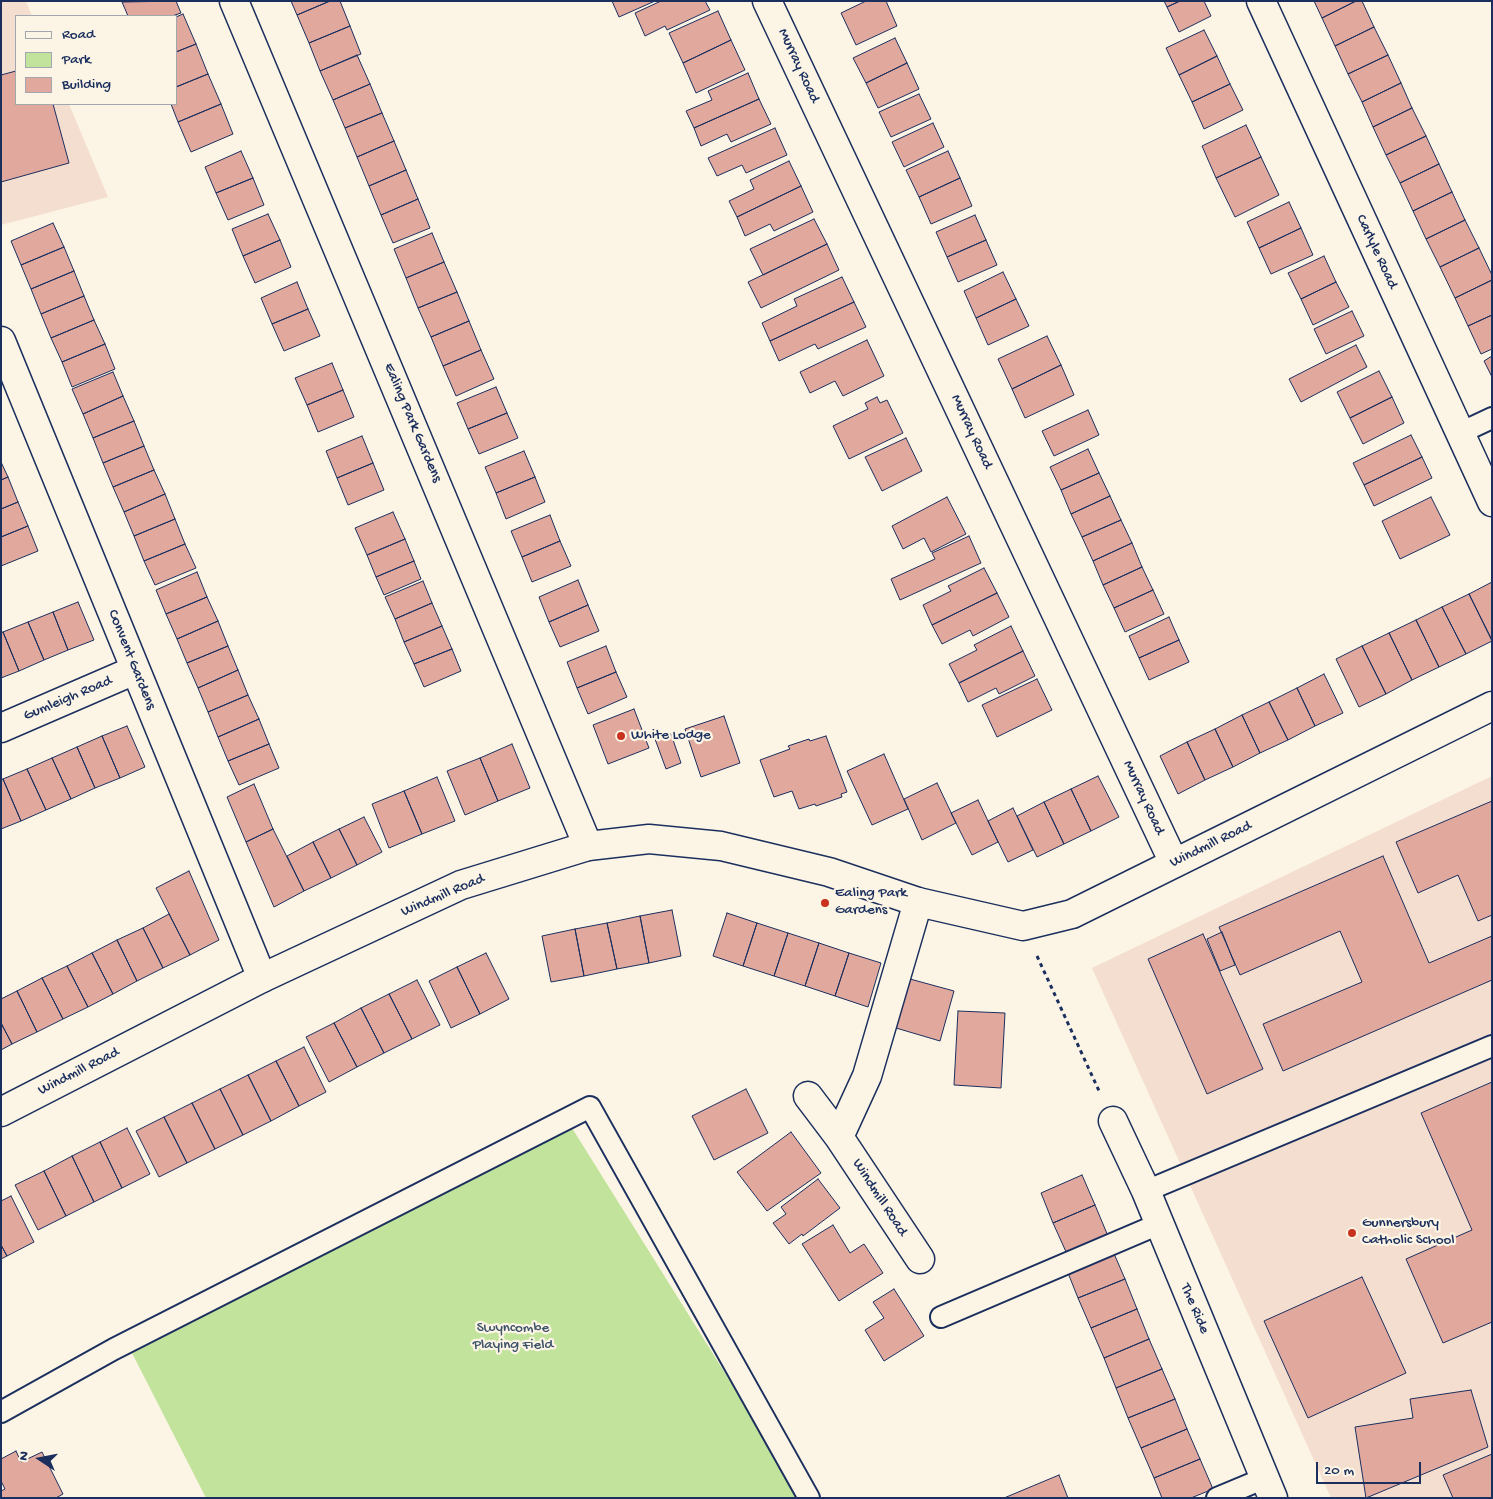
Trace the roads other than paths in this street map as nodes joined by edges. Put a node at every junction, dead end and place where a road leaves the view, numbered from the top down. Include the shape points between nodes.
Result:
1 (234, 1) edge
2 (768, 1) edge
3 (1261, 1) edge
4 (1, 341) edge
5 (1492, 418) edge
6 (1460, 433) junction
7 (1492, 502) edge
8 (135, 670) junction
9 (1492, 706) edge
10 (1, 728) edge
11 (588, 846) junction
12 (1174, 863) junction
13 (918, 902) junction
14 (262, 978) junction
15 (1492, 1046) edge
16 (808, 1096) dead end
17 (1, 1112) edge
18 (1113, 1121) road end
19 (839, 1137) junction
20 (1146, 1191) junction
21 (1159, 1224) junction
22 (920, 1259) dead end
23 (941, 1317) dead end
24 (1, 1412) edge
25 (1269, 1488) edge
26 (810, 1498) edge
27 (1217, 1498) edge

1 - 11 street, Ealing Park Gardens
2 - 12 street, Murray Road
3 - 6 street, Carlyle Road
4 - 8 street, Convent Gardens
5 - 6 lane
6 - 7 street, Carlyle Road
8 - 10 street, Gumleigh Road
8 - 14 street, Convent Gardens
9 - 12 street, Windmill Road
11 - 13 street, Windmill Road via 649,839 721,846 829,872
11 - 14 street, Windmill Road via 461,885
12 - 13 street, Windmill Road via 1072,914 1023,926
13 - 19 street via 867,1076
14 - 17 street, Windmill Road
15 - 20 lane
16 - 19 street, Windmill Road
18 - 20 street, The Ride
19 - 22 street, Windmill Road
20 - 21 street, The Ride
21 - 23 lane
21 - 25 street, The Ride
24 - 26 lane via 114,1349 590,1107
25 - 27 lane

